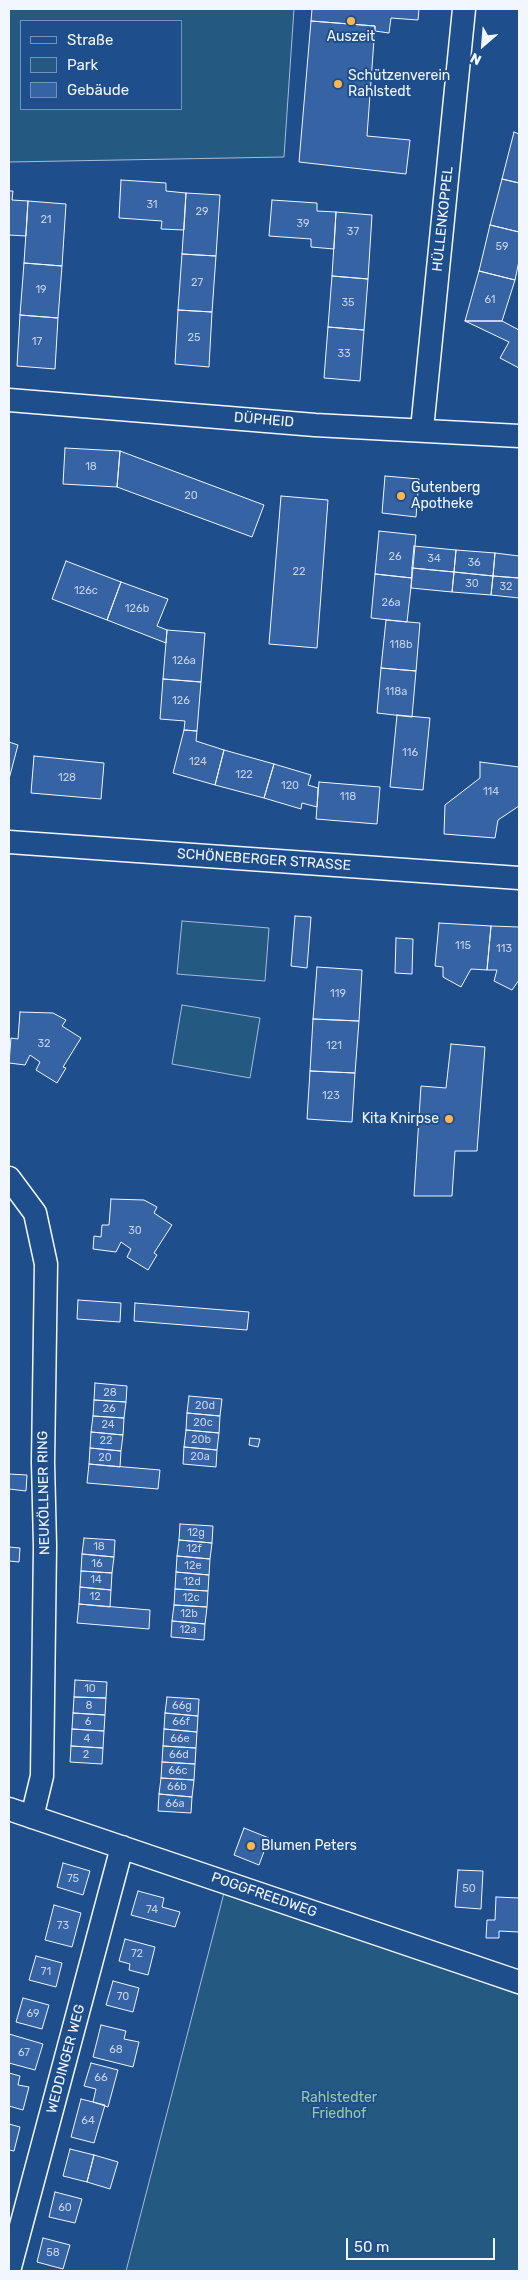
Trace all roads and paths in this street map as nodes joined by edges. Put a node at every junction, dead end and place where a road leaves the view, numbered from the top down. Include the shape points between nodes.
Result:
1 (464, 9) edge
2 (9, 400) edge
3 (422, 429) junction
4 (519, 436) edge
5 (9, 842) edge
6 (519, 878) edge
7 (9, 1178) edge
8 (9, 1809) edge
9 (32, 1816) junction
10 (122, 1848) junction
11 (519, 1982) edge
12 (9, 2271) edge

1 - 3 street, HÜLLENKOPPEL
2 - 3 street, DÜPHEID via 315,425
3 - 4 street, DÜPHEID
5 - 6 street, SCHÖNEBERGER STRASSE
7 - 9 street, NEUKÖLLNER RING via 35,1213 46,1264 42,1776
8 - 9 street, POGGFREEDWEG
9 - 10 street, POGGFREEDWEG
10 - 11 street, POGGFREEDWEG
10 - 12 street, WEDDINGER WEG

